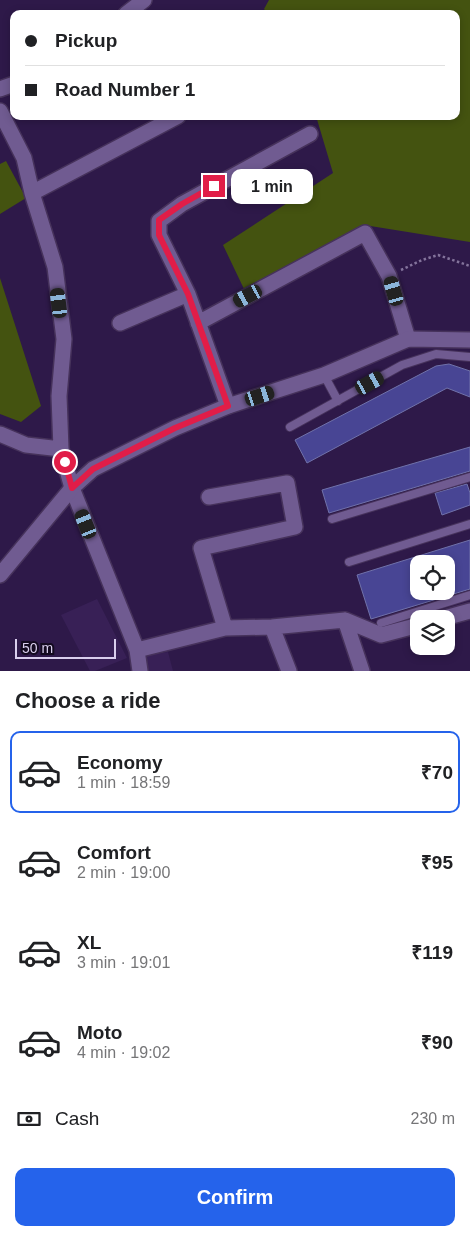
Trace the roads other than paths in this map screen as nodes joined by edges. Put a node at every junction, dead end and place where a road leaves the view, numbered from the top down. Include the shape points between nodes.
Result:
1 (144, 0) edge
2 (131, 10) edge
3 (0, 111) edge
4 (170, 120) edge
5 (310, 134) dead end
6 (32, 193) junction
7 (188, 294) junction
8 (120, 323) dead end
9 (198, 323) junction
10 (408, 338) junction
11 (470, 340) edge
12 (470, 357) edge
13 (324, 375) junction
14 (338, 401) junction
15 (228, 406) junction
16 (290, 427) dead end
17 (0, 434) edge
18 (62, 449) junction
19 (470, 477) edge
20 (72, 488) junction
21 (209, 496) dead end
22 (332, 519) dead end
23 (470, 524) edge
24 (349, 562) dead end
25 (0, 575) edge
26 (470, 595) edge
27 (470, 611) edge
28 (455, 615) edge
29 (346, 620) junction
30 (381, 623) dead end
31 (272, 627) junction
32 (410, 627) edge
33 (225, 628) junction
34 (137, 650) junction
35 (140, 671) edge
36 (289, 671) edge
37 (362, 671) edge

1 - 2 street
3 - 6 street via 24,158
4 - 6 street
5 - 7 street via 182,204 159,220 159,235
6 - 18 street via 54,267 64,339 59,396
7 - 8 street
7 - 9 street
9 - 10 street via 366,233 389,276
9 - 15 street
10 - 11 street
10 - 13 street
12 - 14 lane via 436,354 402,365
13 - 14 lane
13 - 15 street
14 - 16 lane
15 - 20 street via 93,469
17 - 18 street via 26,445
18 - 20 street
19 - 22 lane
20 - 25 street
20 - 34 street
21 - 33 street via 287,483 295,527 201,548
23 - 24 lane
26 - 30 lane
27 - 28 street
29 - 31 street
29 - 32 street via 381,635
29 - 37 street
31 - 33 street
31 - 36 street
33 - 34 street
34 - 35 street

